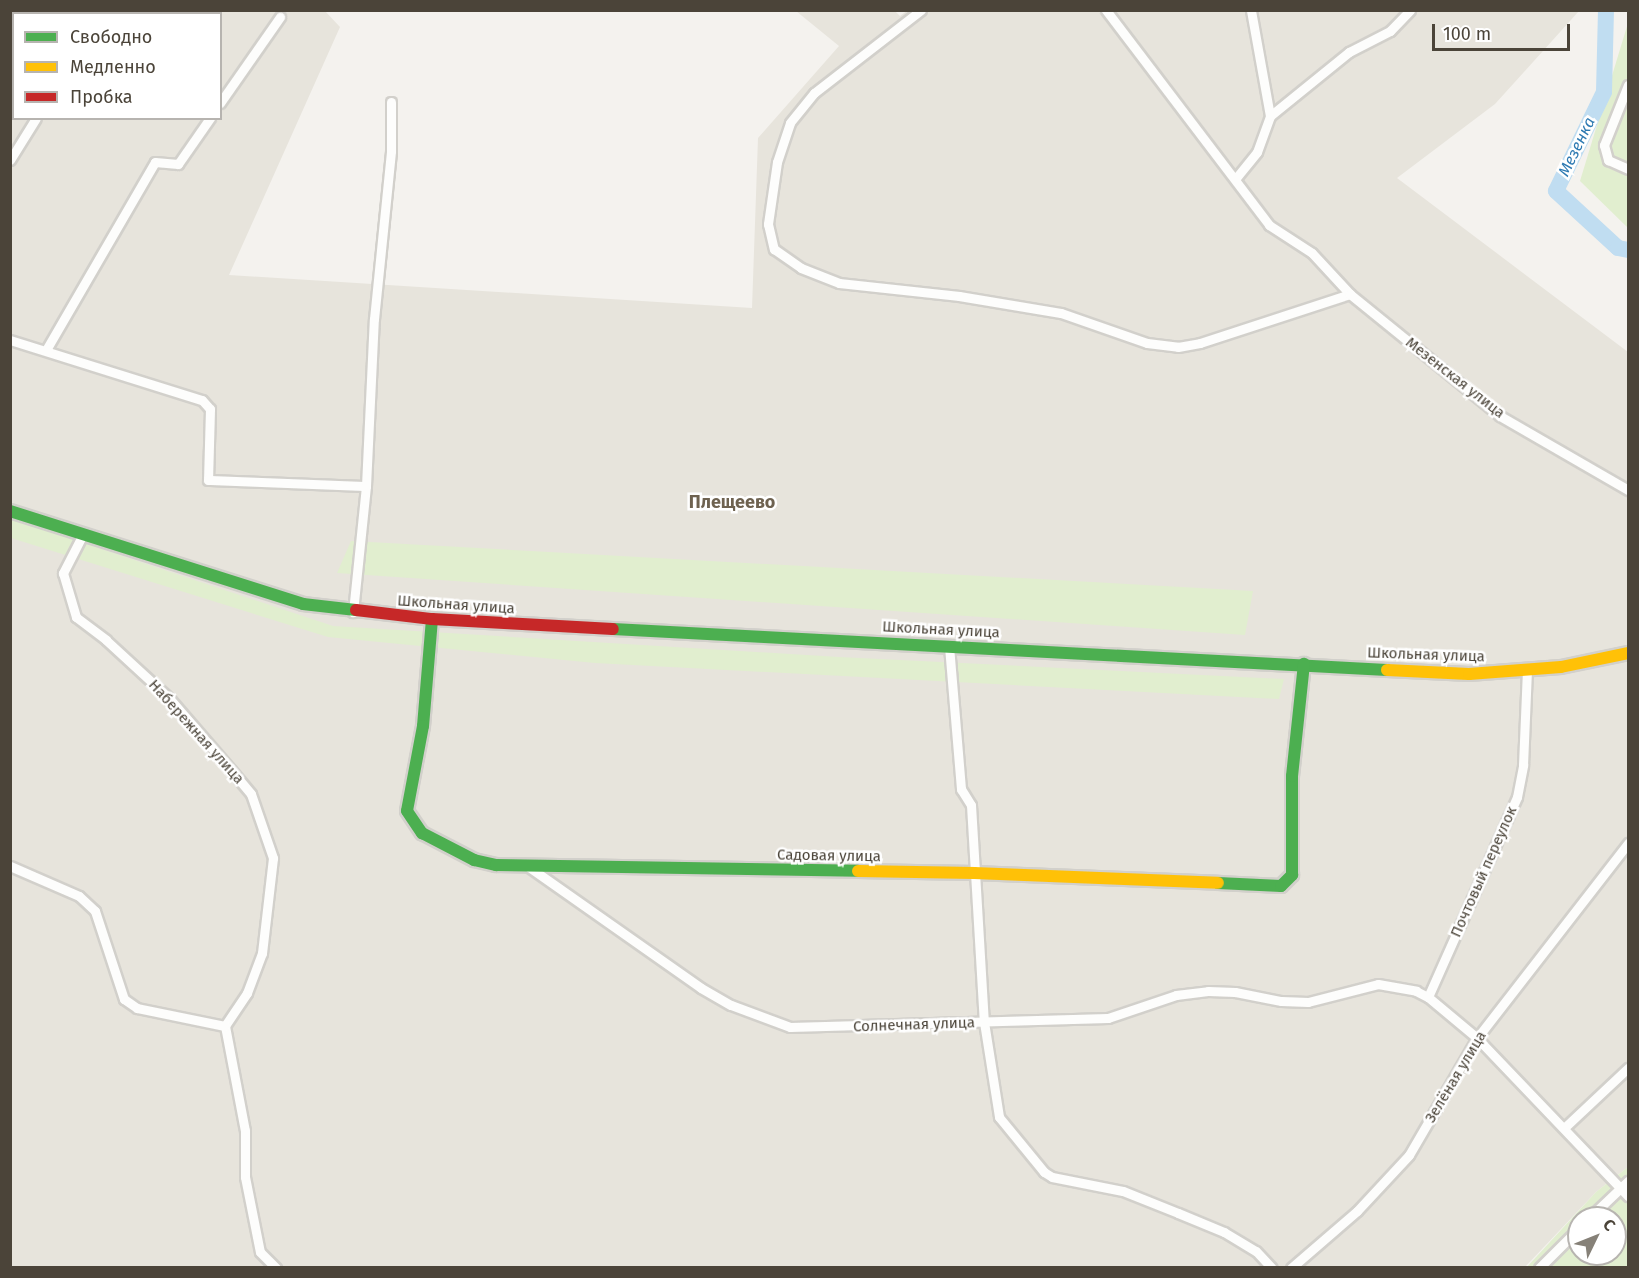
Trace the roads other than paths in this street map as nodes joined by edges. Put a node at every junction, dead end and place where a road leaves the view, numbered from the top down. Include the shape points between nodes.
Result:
1 (921, 10) edge
2 (1106, 10) edge
3 (1251, 10) edge
4 (1410, 10) edge
5 (280, 17) dead end
6 (1629, 86) edge
7 (222, 100) edge
8 (391, 102) dead end
9 (1270, 116) junction
10 (33, 120) edge
11 (209, 120) edge
12 (10, 160) edge
13 (1629, 169) edge
14 (1236, 178) junction
15 (1350, 294) junction
16 (10, 340) edge
17 (46, 350) junction
18 (366, 486) junction
19 (1629, 490) edge
20 (10, 511) edge
21 (82, 536) junction
22 (353, 612) junction
23 (432, 619) junction
24 (949, 646) junction
25 (1629, 653) edge
26 (1304, 664) junction
27 (1527, 671) junction
28 (1629, 843) edge
29 (10, 866) edge
30 (528, 867) junction
31 (974, 873) junction
32 (1428, 996) junction
33 (984, 1022) junction
34 (225, 1026) junction
35 (1477, 1038) junction
36 (1629, 1068) edge
37 (1564, 1128) junction
38 (1629, 1180) edge
39 (1620, 1187) junction
40 (1629, 1196) edge
41 (1601, 1206) edge
42 (1567, 1240) edge
43 (276, 1268) edge
44 (1272, 1268) edge
45 (1290, 1268) edge
46 (1539, 1268) edge

1 - 15 street via 814,93 790,123 777,162 768,224 774,249 801,268 839,283 959,296 1061,313 1147,343 1178,347 1200,344
2 - 14 street, Мезенская улица
3 - 9 street
4 - 9 street via 1390,31 1349,52
5 - 7 street
6 - 13 street via 1604,145 1608,160
8 - 18 street via 391,151 374,319
9 - 14 street via 1257,152
10 - 12 street
11 - 17 street via 178,164 155,162
14 - 15 street, Мезенская улица via 1269,225 1312,253
15 - 19 street, Мезенская улица via 1500,416
16 - 17 street
17 - 18 street via 202,400 210,409 208,480
18 - 22 street
20 - 21 main road, Школьная улица
21 - 22 main road, Школьная улица via 303,604
21 - 34 street, Набережная улица via 63,573 76,617 169,698 238,778 251,794 273,858 262,953 247,993
22 - 23 main road, Школьная улица
23 - 24 main road, Школьная улица
23 - 30 main road, Садовая улица via 423,726 408,799 412,822 422,833 474,860
24 - 26 main road, Школьная улица
24 - 31 street via 961,789 971,805
25 - 27 main road, Школьная улица
26 - 27 main road, Школьная улица via 1470,674
26 - 31 main road, Садовая улица via 1292,777 1294,865 1292,875 1281,886
27 - 32 street, Почтовый переулок via 1523,765 1517,797
28 - 35 street, Зелёная улица
29 - 34 street via 79,896 95,911 124,999 137,1008
30 - 31 main road, Садовая улица
30 - 33 street, Солнечная улица via 701,988 771,1021 790,1027 825,1028
31 - 33 street
32 - 33 street, Солнечная улица via 1378,984 1308,1002 1208,991 1176,995 1108,1018
32 - 35 street
33 - 44 street via 999,1117 1044,1172 1123,1191 1205,1224 1256,1251
34 - 43 street via 245,1131 245,1177 260,1252
35 - 37 street
35 - 45 street, Зелёная улица via 1409,1155 1357,1211
36 - 37 street
37 - 39 street
38 - 39 street
39 - 40 street
39 - 41 street
42 - 46 street

